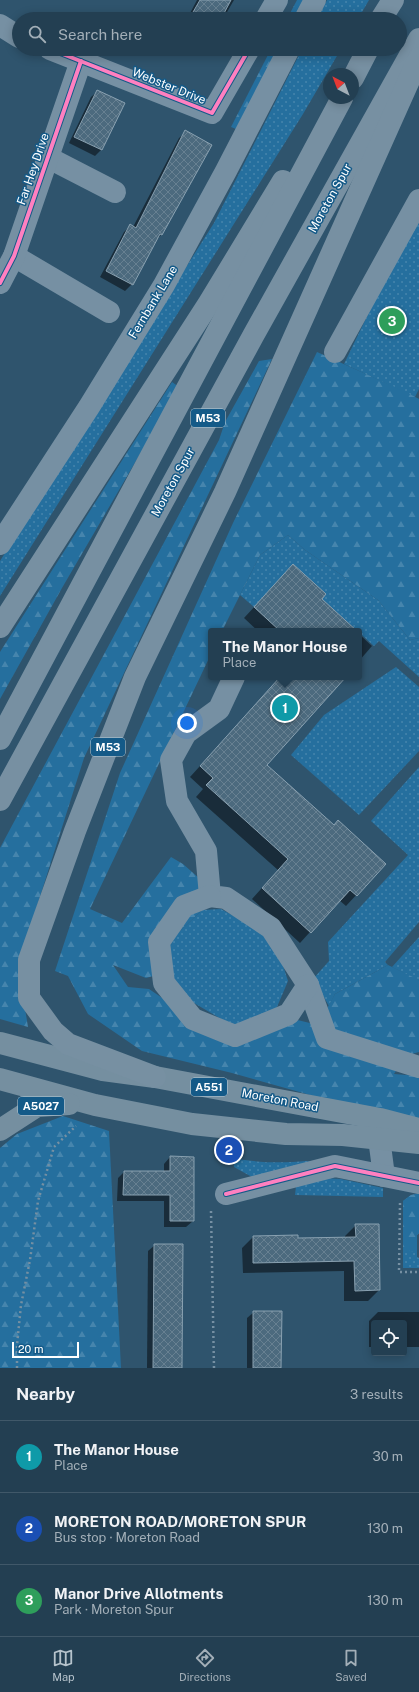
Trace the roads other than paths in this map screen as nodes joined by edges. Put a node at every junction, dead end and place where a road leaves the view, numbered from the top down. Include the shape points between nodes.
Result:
1 (277, 0) edge
2 (315, 0) edge
3 (394, 0) edge
4 (270, 12) edge
5 (309, 12) edge
6 (387, 12) edge
7 (0, 25) edge
8 (12, 33) edge
9 (419, 39) edge
10 (68, 56) edge
11 (245, 56) edge
12 (285, 56) edge
13 (359, 56) edge
14 (364, 56) edge
15 (419, 58) edge
16 (81, 61) junction
17 (352, 68) edge
18 (358, 68) edge
19 (329, 104) edge
20 (339, 104) edge
21 (47, 157) junction
22 (115, 192) dead end
23 (419, 200) edge
24 (14, 256) junction
25 (0, 283) edge
26 (109, 312) dead end
27 (336, 352) dead end
28 (0, 544) edge
29 (0, 627) edge
30 (233, 680) edge
31 (0, 739) edge
32 (0, 800) edge
33 (210, 896) junction
34 (308, 985) junction
35 (0, 1043) edge
36 (419, 1067) edge
37 (155, 1077) junction
38 (0, 1079) edge
39 (90, 1104) junction
40 (419, 1129) edge
41 (0, 1130) edge
42 (379, 1138) junction
43 (419, 1143) edge
44 (401, 1179) edge
45 (226, 1194) road end

1 - 4 street
2 - 5 street
3 - 6 highway
7 - 8 street
9 - 32 highway, Moreton Spur / M53 via 253,336
10 - 16 street, Webster Drive
11 - 16 street, Webster Drive via 212,113
12 - 28 street, Fernbank Lane via 164,285
13 - 17 highway
14 - 18 highway
15 - 37 highway, M53 via 228,485 135,677 75,832 30,960 29,998 53,1031 68,1044
16 - 21 street, Far Hey Drive
19 - 29 highway via 209,303
20 - 31 highway, M53
21 - 22 street
21 - 24 street, Far Hey Drive
23 - 27 street
24 - 25 street, Far Hey Drive
24 - 26 street
30 - 33 street via 219,709 186,733 170,760 177,801 206,851
33 - 34 street via 226,898 271,928
33 - 34 street via 184,906 159,942 164,983 193,1019 235,1036 289,1014
34 - 36 street via 327,1038
35 - 37 main road, Moreton Road / A551 via 103,1070
37 - 40 main road, Moreton Road / A551 via 380,1119
38 - 39 main road
39 - 41 main road, A5027 via 37,1106
39 - 42 main road via 192,1124 286,1134
42 - 43 main road
42 - 44 street
44 - 45 street via 335,1166

